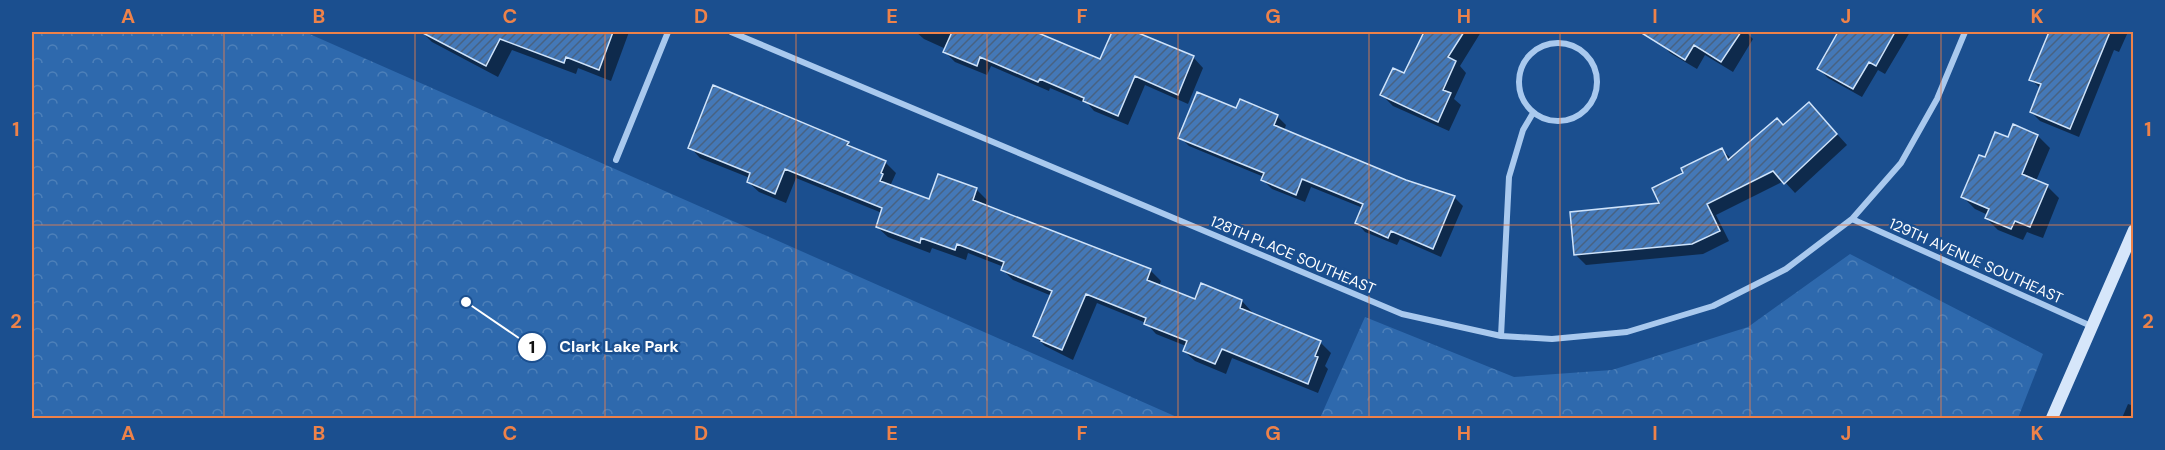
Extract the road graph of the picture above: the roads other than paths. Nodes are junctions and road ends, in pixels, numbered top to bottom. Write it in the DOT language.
graph roads {
  1 [pos="668,32"];
  2 [pos="730,32"];
  3 [pos="1965,32"];
  4 [pos="1533,113"];
  5 [pos="616,160"];
  6 [pos="1852,219"];
  7 [pos="2133,230"];
  8 [pos="2091,326"];
  9 [pos="1501,336"];
  10 [pos="2052,418"];
  1 -- 5 [label="street"];
  2 -- 9 [label="street, 128TH PLACE SOUTHEAST"];
  3 -- 6 [label="street, 128TH PLACE SOUTHEAST"];
  4 -- 4 [label="street"];
  4 -- 9 [label="street"];
  6 -- 8 [label="street, 129TH AVENUE SOUTHEAST"];
  6 -- 9 [label="street, 128TH PLACE SOUTHEAST"];
  7 -- 8 [label="street"];
  8 -- 10 [label="street"];
}
